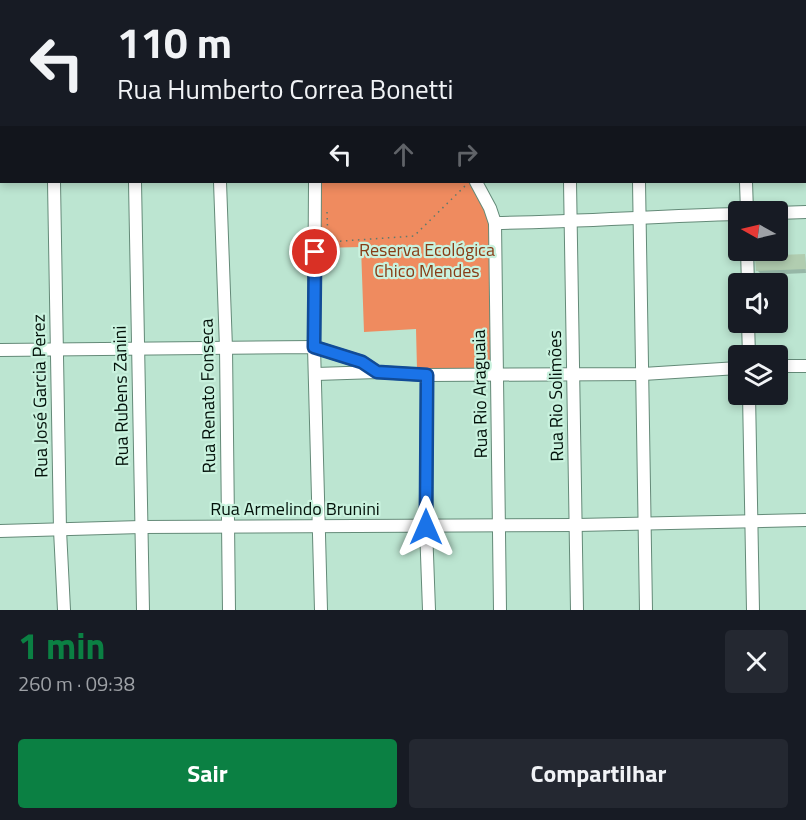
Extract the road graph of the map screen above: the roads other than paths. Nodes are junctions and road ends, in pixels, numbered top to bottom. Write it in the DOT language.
graph roads {
  1 [pos="54,183"];
  2 [pos="135,183"];
  3 [pos="220,183"];
  4 [pos="315,183"];
  5 [pos="477,183"];
  6 [pos="570,183"];
  7 [pos="639,183"];
  8 [pos="746,183"];
  9 [pos="747,201"];
  10 [pos="788,213"];
  11 [pos="806,213"];
  12 [pos="728,214"];
  13 [pos="639,216"];
  14 [pos="570,222"];
  15 [pos="495,223"];
  16 [pos="314,347"];
  17 [pos="57,348"];
  18 [pos="139,348"];
  19 [pos="226,348"];
  20 [pos="0,350"];
  21 [pos="788,366"];
  22 [pos="806,366"];
  23 [pos="728,369"];
  24 [pos="377,372"];
  25 [pos="316,374"];
  26 [pos="574,374"];
  27 [pos="643,374"];
  28 [pos="427,375"];
  29 [pos="498,375"];
  30 [pos="749,405"];
  31 [pos="806,520"];
  32 [pos="752,521"];
  33 [pos="644,523"];
  34 [pos="499,525"];
  35 [pos="577,525"];
  36 [pos="141,527"];
  37 [pos="318,527"];
  38 [pos="426,527"];
  39 [pos="228,528"];
  40 [pos="60,530"];
  41 [pos="0,531"];
  42 [pos="64,610"];
  43 [pos="143,610"];
  44 [pos="229,610"];
  45 [pos="321,610"];
  46 [pos="429,610"];
  47 [pos="500,610"];
  48 [pos="578,610"];
  49 [pos="646,610"];
  50 [pos="753,610"];
  1 -- 17 [label="street, Rua José Garcia Perez"];
  2 -- 18 [label="street, Rua Rubens Zanini"];
  3 -- 19 [label="street, Rua Renato Fonseca"];
  4 -- 16 [label="street"];
  5 -- 15 [label="street, Rua Rio Araguaia"];
  6 -- 14 [label="street, Rua Rio Solimões"];
  7 -- 13 [label="street"];
  8 -- 9 [label="street"];
  10 -- 11 [label="street"];
  12 -- 13 [label="street"];
  13 -- 14 [label="street"];
  13 -- 27 [label="street"];
  14 -- 15 [label="street"];
  14 -- 26 [label="street, Rua Rio Solimões"];
  15 -- 29 [label="street, Rua Rio Araguaia"];
  16 -- 19 [label="street"];
  16 -- 24 [label="street"];
  16 -- 25 [label="street"];
  17 -- 18 [label="street"];
  17 -- 20 [label="street"];
  17 -- 40 [label="street, Rua José Garcia Perez"];
  18 -- 19 [label="street"];
  18 -- 36 [label="street, Rua Rubens Zanini"];
  19 -- 39 [label="street, Rua Renato Fonseca"];
  21 -- 22 [label="street"];
  23 -- 27 [label="street"];
  24 -- 25 [label="street"];
  24 -- 28 [label="street"];
  25 -- 37 [label="street"];
  26 -- 27 [label="street"];
  26 -- 29 [label="street"];
  26 -- 35 [label="street, Rua Rio Solimões"];
  27 -- 33 [label="street"];
  28 -- 29 [label="street"];
  28 -- 38 [label="street"];
  29 -- 34 [label="street, Rua Rio Araguaia"];
  30 -- 32 [label="street"];
  31 -- 32 [label="street, Rua Armelindo Brunini"];
  32 -- 33 [label="street, Rua Armelindo Brunini"];
  32 -- 50 [label="street"];
  33 -- 35 [label="street, Rua Armelindo Brunini"];
  33 -- 49 [label="street"];
  34 -- 35 [label="street, Rua Armelindo Brunini"];
  34 -- 38 [label="street, Rua Armelindo Brunini"];
  34 -- 47 [label="street, Rua Rio Araguaia"];
  35 -- 48 [label="street, Rua Rio Solimões"];
  36 -- 39 [label="street, Rua Armelindo Brunini"];
  36 -- 40 [label="street, Rua Armelindo Brunini"];
  36 -- 43 [label="street, Rua Rubens Zanini"];
  37 -- 38 [label="street, Rua Armelindo Brunini"];
  37 -- 39 [label="street, Rua Armelindo Brunini"];
  37 -- 45 [label="street"];
  38 -- 46 [label="street"];
  39 -- 44 [label="street, Rua Renato Fonseca"];
  40 -- 41 [label="street, Rua Armelindo Brunini"];
  40 -- 42 [label="street, Rua José Garcia Perez"];
}
